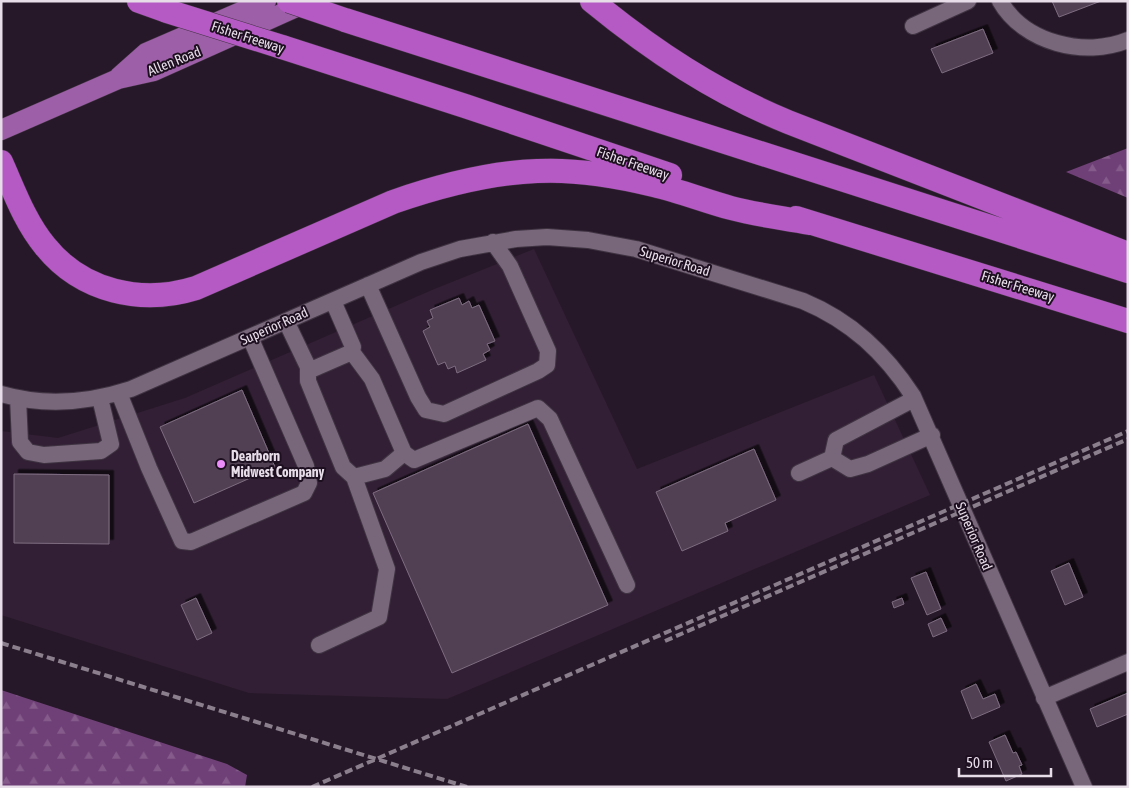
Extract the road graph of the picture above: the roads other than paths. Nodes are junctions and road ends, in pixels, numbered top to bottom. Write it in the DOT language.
graph roads {
  1 [pos="139,1"];
  2 [pos="266,1"];
  3 [pos="289,1"];
  4 [pos="310,1"];
  5 [pos="592,1"];
  6 [pos="968,1"];
  7 [pos="1000,1"];
  8 [pos="913,26"];
  9 [pos="1128,40"];
  10 [pos="118,79"];
  11 [pos="1,130"];
  12 [pos="1,162"];
  13 [pos="810,223"];
  14 [pos="493,242"];
  15 [pos="1128,254"];
  16 [pos="1128,272"];
  17 [pos="368,285"];
  18 [pos="332,301"];
  19 [pos="286,321"];
  20 [pos="1128,321"];
  21 [pos="250,337"];
  22 [pos="352,352"];
  23 [pos="308,367"];
  24 [pos="119,393"];
  25 [pos="1,394"];
  26 [pos="18,398"];
  27 [pos="100,398"];
  28 [pos="914,399"];
  29 [pos="932,436"];
  30 [pos="404,453"];
  31 [pos="832,458"];
  32 [pos="799,474"];
  33 [pos="354,477"];
  34 [pos="627,584"];
  35 [pos="319,645"];
  36 [pos="1128,662"];
  37 [pos="1044,698"];
  38 [pos="1084,787"];
  1 -- 13 [label="highway, Fisher Freeway, bridge"];
  2 -- 10 [label="main road, Allen Road"];
  3 -- 16 [label="highway, bridge"];
  4 -- 10 [label="main road, Allen Road"];
  5 -- 15 [label="highway"];
  6 -- 8 [label="street"];
  7 -- 9 [label="street"];
  10 -- 11 [label="main road, Allen Road"];
  12 -- 13 [label="highway"];
  13 -- 20 [label="highway, Fisher Freeway"];
  14 -- 17 [label="street, Superior Road"];
  14 -- 17 [label="street"];
  14 -- 28 [label="street, Superior Road"];
  17 -- 18 [label="street, Superior Road"];
  18 -- 19 [label="street, Superior Road"];
  18 -- 22 [label="street"];
  19 -- 21 [label="street, Superior Road"];
  19 -- 23 [label="street"];
  21 -- 24 [label="street, Superior Road"];
  21 -- 24 [label="street"];
  22 -- 23 [label="street"];
  22 -- 30 [label="street"];
  23 -- 33 [label="street"];
  24 -- 27 [label="street, Superior Road"];
  25 -- 26 [label="street, Superior Road"];
  26 -- 27 [label="street, Superior Road"];
  26 -- 27 [label="street"];
  28 -- 29 [label="street, Superior Road"];
  28 -- 31 [label="street"];
  29 -- 31 [label="street"];
  29 -- 37 [label="street, Superior Road"];
  30 -- 33 [label="street"];
  30 -- 34 [label="street"];
  31 -- 32 [label="street"];
  33 -- 35 [label="street"];
  36 -- 37 [label="street"];
  37 -- 38 [label="street, Superior Road"];
}
